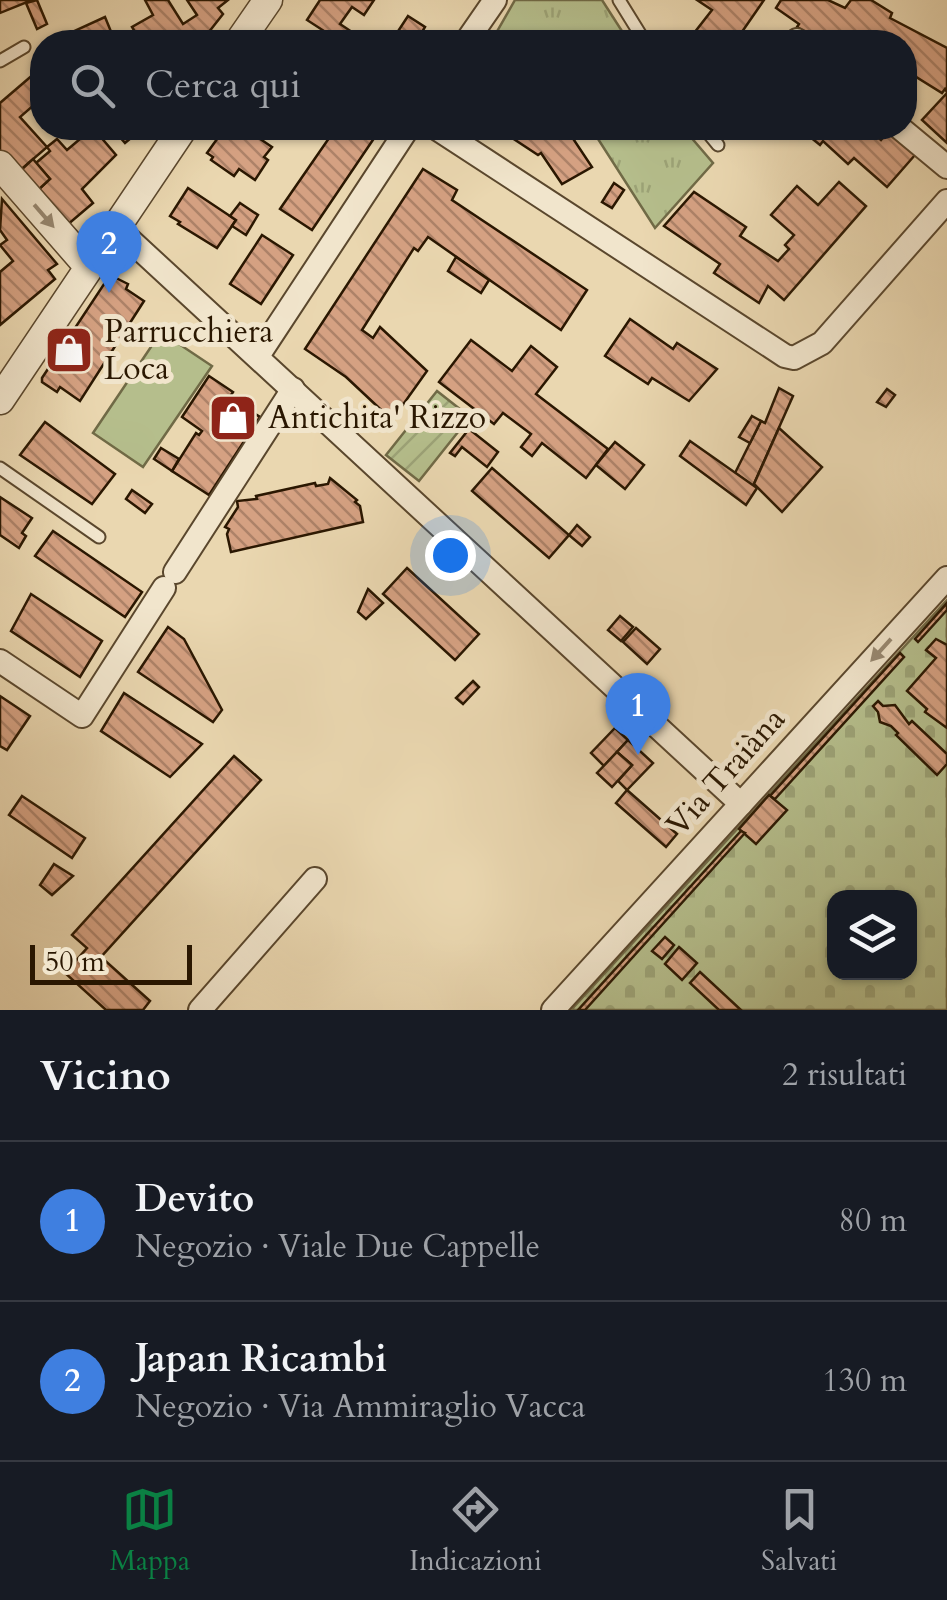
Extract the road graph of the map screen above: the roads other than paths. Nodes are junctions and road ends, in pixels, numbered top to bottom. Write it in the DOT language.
graph roads {
  1 [pos="268,0"];
  2 [pos="495,0"];
  3 [pos="619,0"];
  4 [pos="248,30"];
  5 [pos="474,30"];
  6 [pos="638,30"];
  7 [pos="24,47"];
  8 [pos="0,61"];
  9 [pos="174,140"];
  10 [pos="400,140"];
  11 [pos="454,140"];
  12 [pos="714,140"];
  13 [pos="914,140"];
  14 [pos="718,145"];
  15 [pos="0,166"];
  16 [pos="947,167"];
  17 [pos="947,200"];
  18 [pos="116,227"];
  19 [pos="89,267"];
  20 [pos="258,356"];
  21 [pos="294,389"];
  22 [pos="0,400"];
  23 [pos="0,468"];
  24 [pos="99,538"];
  25 [pos="947,578"];
  26 [pos="0,660"];
  27 [pos="741,804"];
  28 [pos="315,879"];
  29 [pos="200,1010"];
  30 [pos="553,1010"];
  1 -- 4 [label="street"];
  2 -- 5 [label="street"];
  3 -- 6 [label="lane"];
  7 -- 8 [label="lane"];
  9 -- 18 [label="street"];
  10 -- 20 [label="street"];
  11 -- 17 [label="street"];
  12 -- 14 [label="lane"];
  13 -- 16 [label="street"];
  15 -- 19 [label="street, one-way"];
  18 -- 19 [label="street"];
  18 -- 20 [label="street"];
  19 -- 22 [label="street"];
  20 -- 21 [label="street"];
  21 -- 26 [label="street"];
  21 -- 27 [label="street"];
  23 -- 24 [label="lane"];
  25 -- 27 [label="street, Via Traiàna, one-way"];
  27 -- 30 [label="street, Via Traiàna"];
  28 -- 29 [label="street"];
}
